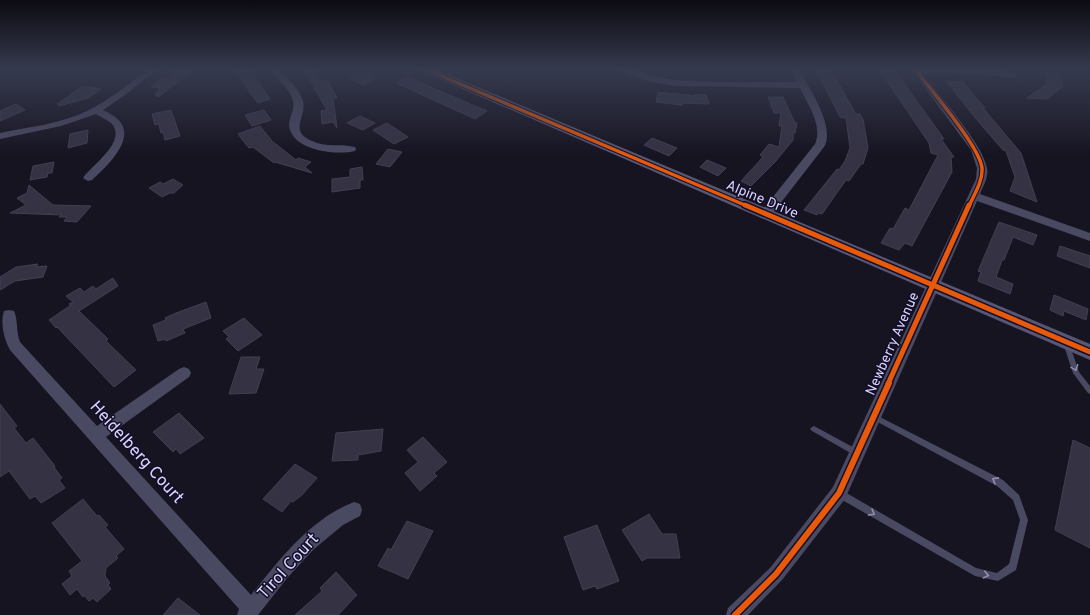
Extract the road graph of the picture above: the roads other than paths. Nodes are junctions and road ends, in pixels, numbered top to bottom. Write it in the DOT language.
graph roads {
  1 [pos="113,98"];
  2 [pos="297,98"];
  3 [pos="493,98"];
  4 [pos="809,98"];
  5 [pos="937,98"];
  6 [pos="96,110"];
  7 [pos="0,136"];
  8 [pos="351,149"];
  9 [pos="88,178"];
  10 [pos="974,196"];
  11 [pos="766,215"];
  12 [pos="1090,237"];
  13 [pos="933,286"];
  14 [pos="9,315"];
  15 [pos="1066,342"];
  16 [pos="1090,352"];
  17 [pos="184,373"];
  18 [pos="1090,391"];
  19 [pos="874,417"];
  20 [pos="814,429"];
  21 [pos="95,436"];
  22 [pos="857,453"];
  23 [pos="839,493"];
  24 [pos="354,510"];
  25 [pos="249,612"];
  26 [pos="735,615"];
  1 -- 6 [label="street"];
  2 -- 8 [label="street"];
  3 -- 11 [label="street, Alpine Drive"];
  4 -- 11 [label="street"];
  5 -- 10 [label="street, Newberry Avenue"];
  6 -- 7 [label="street"];
  6 -- 9 [label="street"];
  10 -- 12 [label="street"];
  10 -- 13 [label="street, Newberry Avenue"];
  11 -- 13 [label="street, Alpine Drive"];
  13 -- 15 [label="street, Alpine Drive"];
  13 -- 19 [label="street, Newberry Avenue"];
  14 -- 21 [label="street, Heidelberg Court"];
  15 -- 16 [label="street, Alpine Drive"];
  15 -- 18 [label="lane, one-way"];
  17 -- 21 [label="street"];
  19 -- 22 [label="street, Newberry Avenue"];
  23 -- 19 [label="lane, one-way"];
  20 -- 22 [label="lane"];
  21 -- 25 [label="street, Heidelberg Court"];
  22 -- 23 [label="street, Newberry Avenue"];
  23 -- 26 [label="street, Newberry Avenue"];
  24 -- 25 [label="street, Tirol Court"];
}
